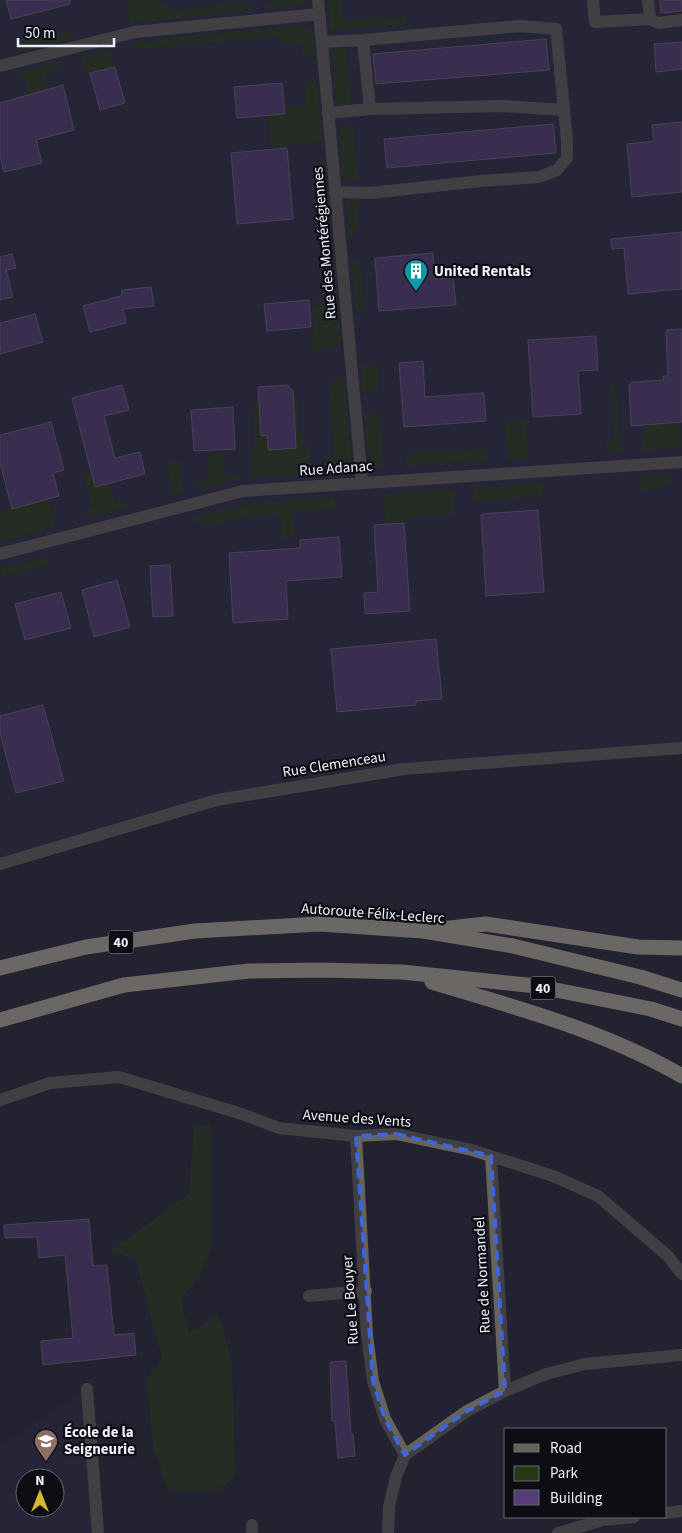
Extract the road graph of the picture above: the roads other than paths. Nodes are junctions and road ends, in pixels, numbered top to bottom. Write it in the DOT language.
graph roads {
  1 [pos="318,0"];
  2 [pos="593,0"];
  3 [pos="648,0"];
  4 [pos="319,14"];
  5 [pos="650,19"];
  6 [pos="682,20"];
  7 [pos="363,40"];
  8 [pos="322,42"];
  9 [pos="0,66"];
  10 [pos="370,109"];
  11 [pos="564,110"];
  12 [pos="328,113"];
  13 [pos="335,192"];
  14 [pos="682,462"];
  15 [pos="362,482"];
  16 [pos="0,554"];
  17 [pos="682,748"];
  18 [pos="0,864"];
  19 [pos="423,931"];
  20 [pos="682,948"];
  21 [pos="0,968"];
  22 [pos="402,972"];
  23 [pos="682,990"];
  24 [pos="682,1019"];
  25 [pos="0,1020"];
  26 [pos="682,1076"];
  27 [pos="0,1100"];
  28 [pos="356,1136"];
  29 [pos="491,1156"];
  30 [pos="682,1274"];
  31 [pos="366,1291"];
  32 [pos="309,1296"];
  33 [pos="682,1354"];
  34 [pos="86,1389"];
  35 [pos="505,1391"];
  36 [pos="404,1455"];
  37 [pos="682,1512"];
  38 [pos="667,1513"];
  39 [pos="624,1518"];
  40 [pos="98,1533"];
  41 [pos="388,1533"];
  42 [pos="558,1533"];
  1 -- 4 [label="street, Rue des Montérégiennes"];
  2 -- 5 [label="street"];
  3 -- 5 [label="street"];
  4 -- 8 [label="street, Rue des Montérégiennes"];
  4 -- 9 [label="street"];
  5 -- 6 [label="street"];
  7 -- 8 [label="street"];
  7 -- 10 [label="street"];
  7 -- 11 [label="street"];
  8 -- 12 [label="street, Rue des Montérégiennes"];
  10 -- 11 [label="street"];
  10 -- 12 [label="street"];
  11 -- 13 [label="street"];
  12 -- 13 [label="street, Rue des Montérégiennes"];
  13 -- 15 [label="street, Rue des Montérégiennes"];
  14 -- 15 [label="street, Rue Adanac"];
  15 -- 16 [label="street, Rue Adanac"];
  17 -- 18 [label="street, Rue Clemenceau"];
  19 -- 20 [label="highway"];
  19 -- 21 [label="highway, Autoroute Félix-Leclerc / 40"];
  19 -- 23 [label="highway, Autoroute Félix-Leclerc / 40"];
  22 -- 24 [label="highway, 40"];
  22 -- 25 [label="highway, 40"];
  22 -- 26 [label="highway"];
  27 -- 28 [label="street, Avenue des Vents"];
  28 -- 29 [label="street, Avenue des Vents"];
  28 -- 31 [label="street, Rue Le Bouyer"];
  29 -- 30 [label="street, Avenue des Vents"];
  29 -- 35 [label="street, Rue de Normandel"];
  31 -- 32 [label="street"];
  31 -- 36 [label="street, Rue Le Bouyer"];
  33 -- 35 [label="street"];
  34 -- 40 [label="street"];
  35 -- 36 [label="street"];
  36 -- 41 [label="street"];
  37 -- 38 [label="street"];
  39 -- 42 [label="street"];
}
